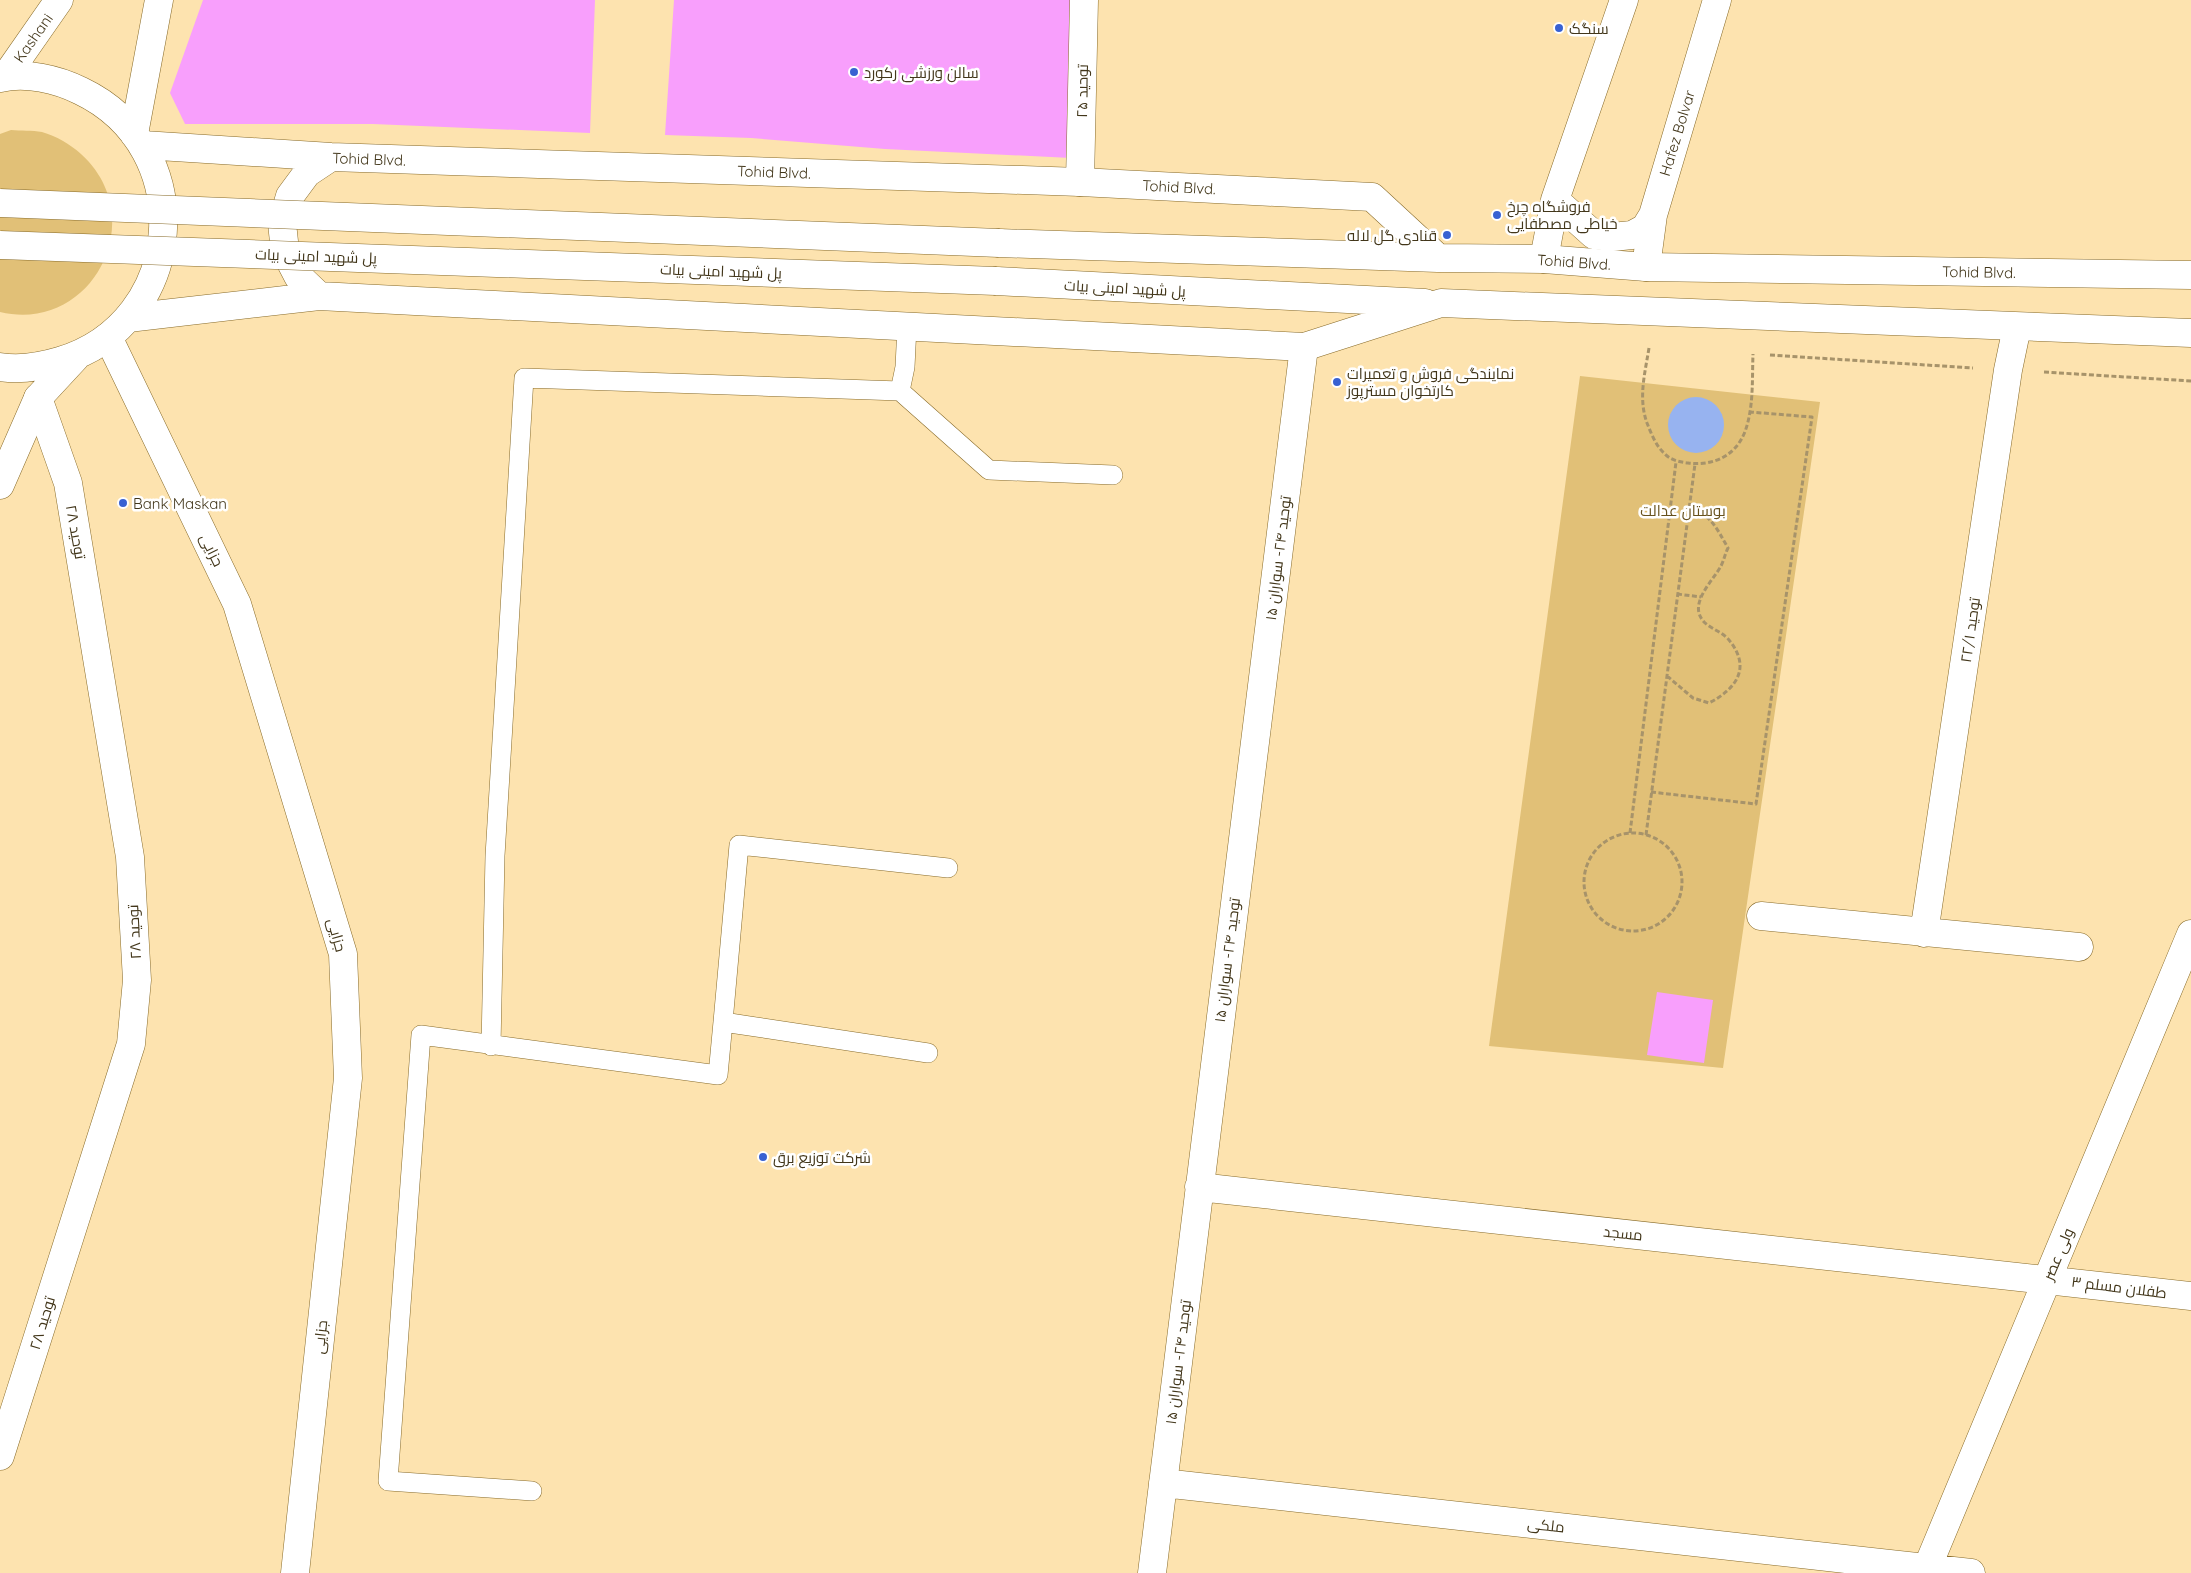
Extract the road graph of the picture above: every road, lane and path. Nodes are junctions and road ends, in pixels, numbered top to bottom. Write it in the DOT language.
graph roads {
  1 [pos="59,0"];
  2 [pos="159,0"];
  3 [pos="1084,0"];
  4 [pos="1624,0"];
  5 [pos="1717,0"];
  6 [pos="3,77"];
  7 [pos="138,140"];
  8 [pos="331,158"];
  9 [pos="1080,182"];
  10 [pos="1555,200"];
  11 [pos="0,203"];
  12 [pos="1653,215"];
  13 [pos="0,245"];
  14 [pos="1438,258"];
  15 [pos="1544,259"];
  16 [pos="1646,267"];
  17 [pos="2191,275"];
  18 [pos="319,296"];
  19 [pos="1441,304"];
  20 [pos="128,318"];
  21 [pos="907,326"];
  22 [pos="2017,327"];
  23 [pos="2191,333"];
  24 [pos="108,337"];
  25 [pos="1304,347"];
  26 [pos="1640,347"];
  27 [pos="1649,348"];
  28 [pos="1659,348"];
  29 [pos="1744,353"];
  30 [pos="1753,354"];
  31 [pos="76,356"];
  32 [pos="0,367"];
  33 [pos="2008,370"];
  34 [pos="2191,381"];
  35 [pos="900,392"];
  36 [pos="38,398"];
  37 [pos="1750,412"];
  38 [pos="1676,462"];
  39 [pos="1695,464"];
  40 [pos="1113,476"];
  41 [pos="0,485"];
  42 [pos="1689,508"];
  43 [pos="1678,594"];
  44 [pos="1701,597"];
  45 [pos="1667,675"];
  46 [pos="1651,792"];
  47 [pos="1630,833"];
  48 [pos="1646,834"];
  49 [pos="948,868"];
  50 [pos="1761,916"];
  51 [pos="1924,933"];
  52 [pos="2190,938"];
  53 [pos="2079,947"];
  54 [pos="723,1022"];
  55 [pos="491,1046"];
  56 [pos="928,1053"];
  57 [pos="1199,1187"];
  58 [pos="2048,1279"];
  59 [pos="2191,1296"];
  60 [pos="0,1456"];
  61 [pos="1163,1483"];
  62 [pos="532,1490"];
  63 [pos="1927,1570"];
  64 [pos="295,1573"];
  65 [pos="1152,1573"];
  66 [pos="1971,1573"];
  1 -- 6 [label="main road, Kashani"];
  2 -- 7 [label="main road"];
  3 -- 9 [label="main road, توحید ۲۵"];
  4 -- 10 [label="main road"];
  5 -- 12 [label="main road, Hafez Bolvar"];
  6 -- 7 [label="main road"];
  7 -- 8 [label="main road, Tohid Blvd."];
  7 -- 20 [label="main road"];
  8 -- 9 [label="main road, Tohid Blvd."];
  8 -- 18 [label="main road"];
  9 -- 14 [label="main road, Tohid Blvd."];
  10 -- 12 [label="main road"];
  10 -- 15 [label="main road"];
  11 -- 14 [label="main road, bridge"];
  12 -- 16 [label="main road, Hafez Bolvar"];
  13 -- 19 [label="main road, پل شهید امینی بیات, bridge"];
  14 -- 15 [label="main road, Tohid Blvd."];
  15 -- 16 [label="main road, Tohid Blvd."];
  16 -- 17 [label="main road, Tohid Blvd."];
  18 -- 20 [label="main road"];
  18 -- 21 [label="main road"];
  19 -- 22 [label="main road"];
  19 -- 25 [label="main road"];
  20 -- 24 [label="main road"];
  21 -- 25 [label="main road"];
  21 -- 35 [label="lane"];
  22 -- 23 [label="main road"];
  22 -- 33 [label="main road, توحید ۲۲/۱"];
  24 -- 31 [label="main road"];
  24 -- 64 [label="main road, جزایی"];
  25 -- 57 [label="main road, توحید ۲۴- سواران ۱۵"];
  26 -- 27 [label="path"];
  27 -- 28 [label="path"];
  27 -- 38 [label="path"];
  29 -- 30 [label="path"];
  30 -- 33 [label="path"];
  30 -- 37 [label="path"];
  31 -- 32 [label="main road"];
  31 -- 36 [label="main road"];
  33 -- 34 [label="path"];
  33 -- 51 [label="main road, توحید ۲۲/۱"];
  35 -- 40 [label="lane"];
  35 -- 55 [label="lane"];
  36 -- 41 [label="main road"];
  36 -- 60 [label="main road, توحید ۲۸"];
  37 -- 39 [label="path"];
  37 -- 46 [label="path"];
  38 -- 39 [label="path"];
  38 -- 47 [label="path"];
  39 -- 42 [label="path"];
  42 -- 43 [label="path"];
  42 -- 44 [label="path"];
  43 -- 44 [label="path"];
  43 -- 45 [label="path"];
  44 -- 45 [label="path"];
  45 -- 46 [label="path"];
  46 -- 48 [label="path"];
  47 -- 48 [label="path"];
  47 -- 48 [label="path"];
  49 -- 54 [label="lane"];
  50 -- 51 [label="main road"];
  51 -- 53 [label="main road"];
  52 -- 58 [label="main road, ولی عصر"];
  54 -- 55 [label="lane"];
  54 -- 56 [label="lane"];
  55 -- 62 [label="lane"];
  57 -- 58 [label="main road, مسجد"];
  57 -- 61 [label="main road, توحید ۲۴- سواران ۱۵"];
  58 -- 59 [label="main road, طفلان مسلم ۳"];
  58 -- 63 [label="main road, ولی عصر"];
  61 -- 63 [label="main road, ملکی"];
  61 -- 65 [label="main road, توحید ۲۴- سواران ۱۵"];
  63 -- 66 [label="main road, ملکی"];
}
